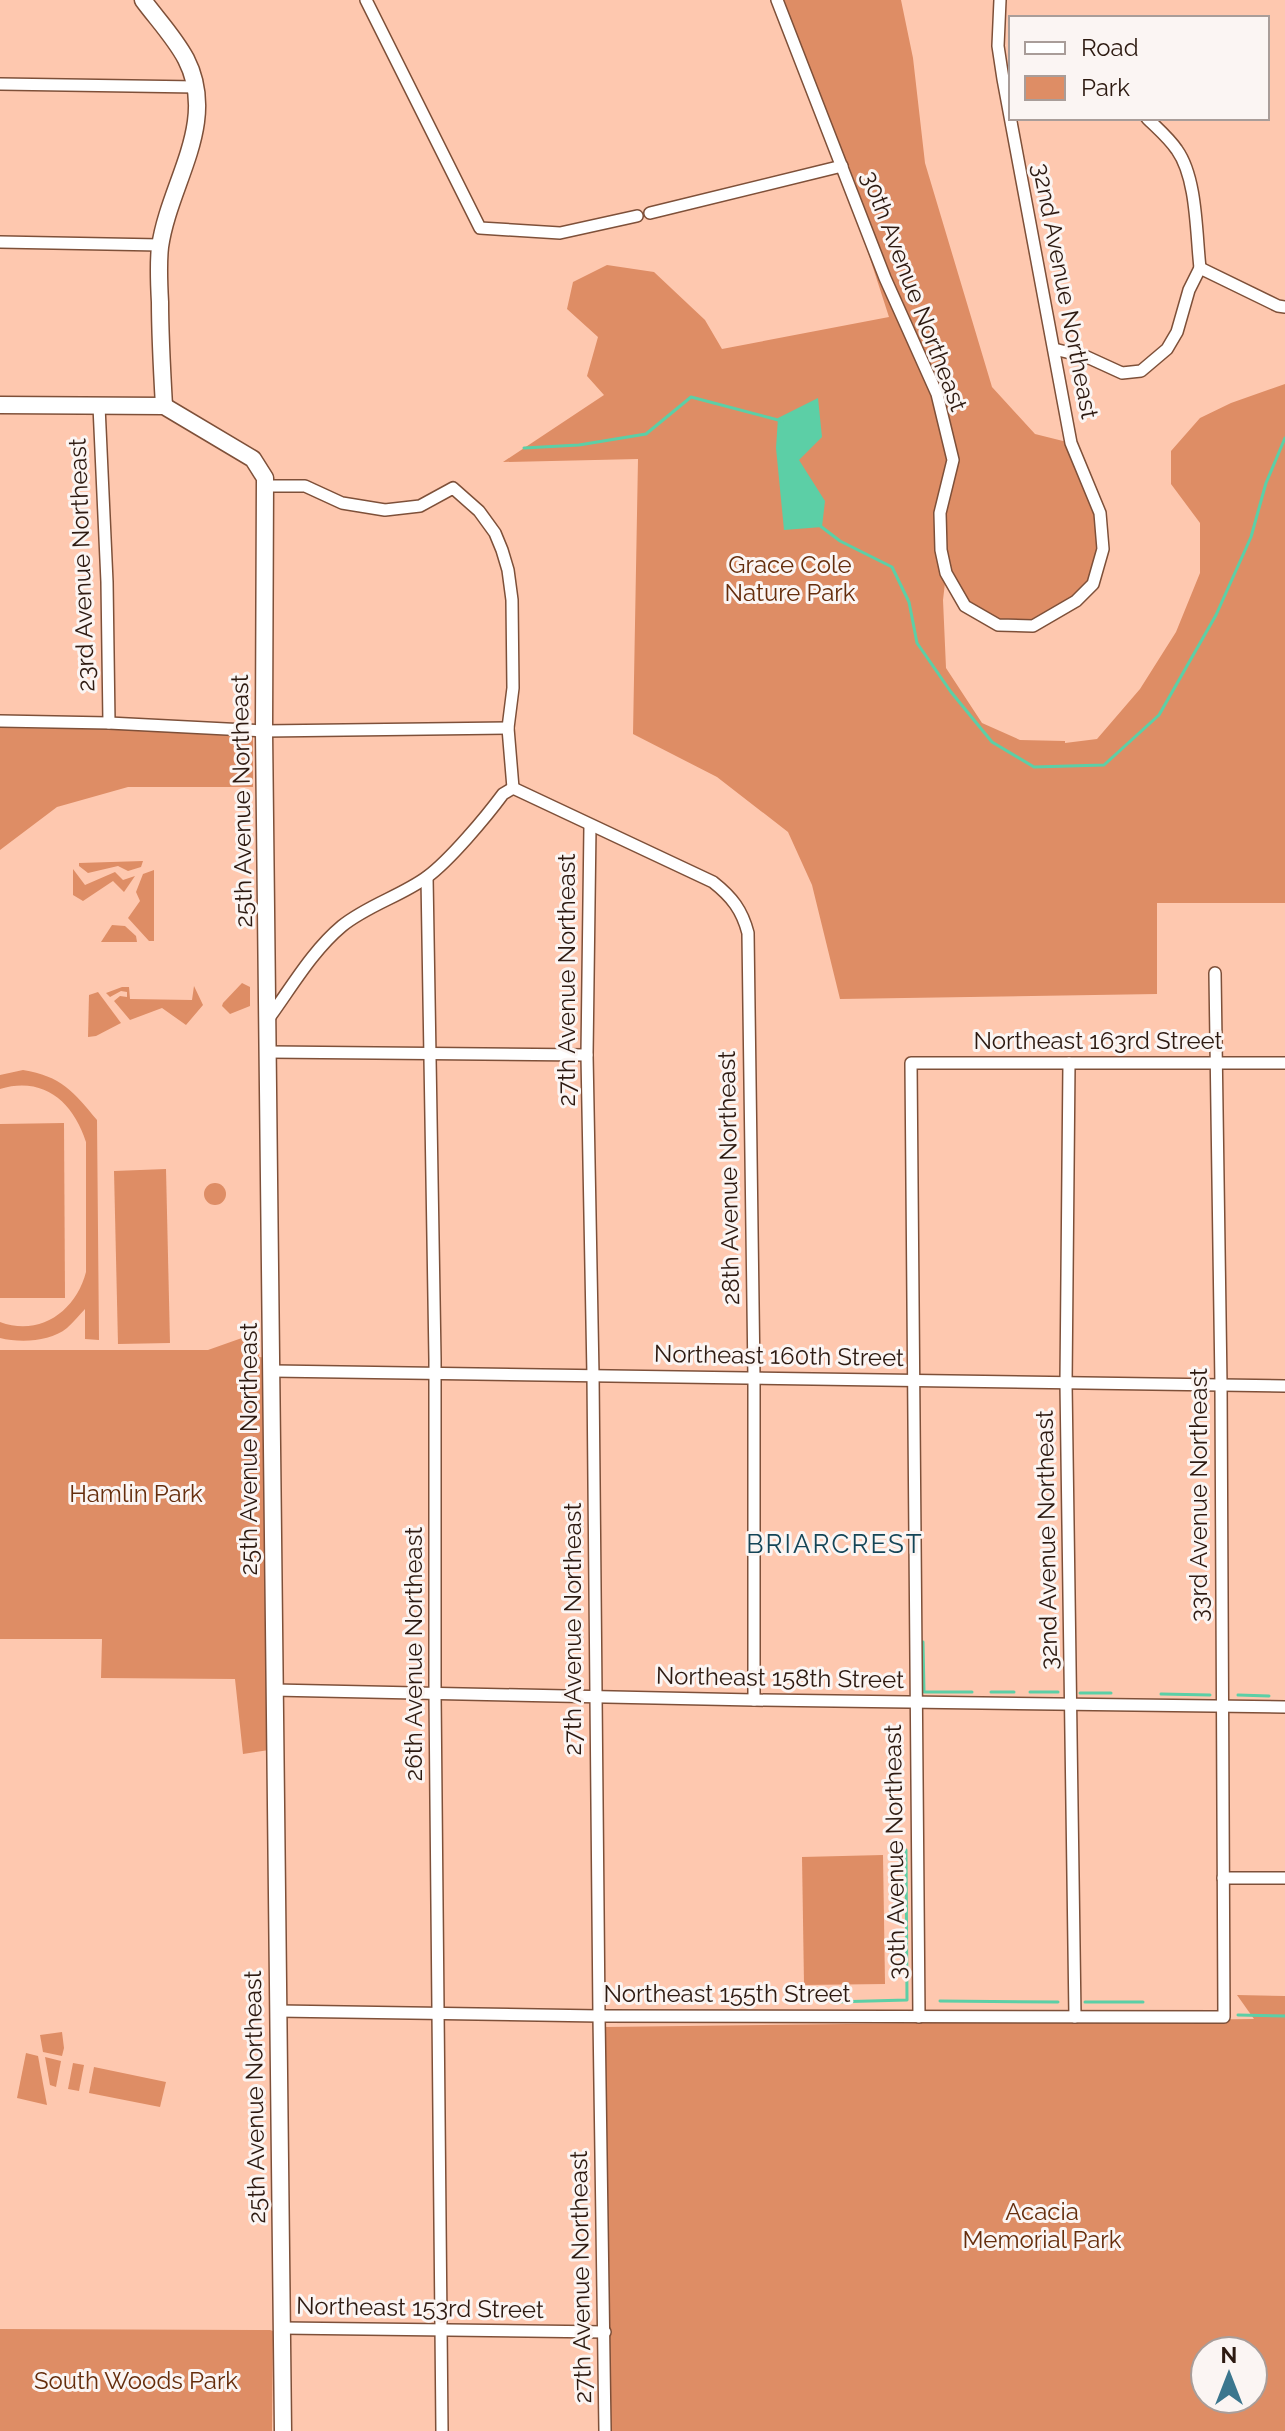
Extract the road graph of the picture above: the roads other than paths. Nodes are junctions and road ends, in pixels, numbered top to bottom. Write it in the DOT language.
graph roads {
  1 [pos="143,0"];
  2 [pos="366,0"];
  3 [pos="777,0"];
  4 [pos="999,5"];
  5 [pos="0,84"];
  6 [pos="197,87"];
  7 [pos="1009,111"];
  8 [pos="1011,120"];
  9 [pos="1149,120"];
  10 [pos="842,166"];
  11 [pos="0,242"];
  12 [pos="160,245"];
  13 [pos="1200,268"];
  14 [pos="1285,307"];
  15 [pos="1054,349"];
  16 [pos="0,405"];
  17 [pos="99,406"];
  18 [pos="164,406"];
  19 [pos="265,486"];
  20 [pos="1093,584"];
  21 [pos="0,721"];
  22 [pos="109,723"];
  23 [pos="508,728"];
  24 [pos="264,731"];
  25 [pos="513,788"];
  26 [pos="590,826"];
  27 [pos="427,877"];
  28 [pos="1215,973"];
  29 [pos="269,1018"];
  30 [pos="269,1052"];
  31 [pos="429,1053"];
  32 [pos="587,1055"];
  33 [pos="911,1063"];
  34 [pos="1069,1063"];
  35 [pos="1217,1063"];
  36 [pos="1285,1063"];
  37 [pos="273,1371"];
  38 [pos="436,1374"];
  39 [pos="593,1375"];
  40 [pos="754,1378"];
  41 [pos="913,1380"];
  42 [pos="1066,1383"];
  43 [pos="1221,1385"];
  44 [pos="1285,1386"];
  45 [pos="274,1690"];
  46 [pos="435,1694"];
  47 [pos="596,1697"];
  48 [pos="754,1700"];
  49 [pos="916,1702"];
  50 [pos="1071,1704"];
  51 [pos="1222,1707"];
  52 [pos="1285,1707"];
  53 [pos="1223,1878"];
  54 [pos="1285,1878"];
  55 [pos="278,2011"];
  56 [pos="439,2013"];
  57 [pos="599,2016"];
  58 [pos="919,2017"];
  59 [pos="1075,2017"];
  60 [pos="1224,2017"];
  61 [pos="282,2328"];
  62 [pos="441,2330"];
  63 [pos="605,2332"];
  64 [pos="283,2431"];
  65 [pos="442,2431"];
  66 [pos="605,2431"];
  1 -- 6 [label="street"];
  2 -- 10 [label="street"];
  3 -- 10 [label="street"];
  4 -- 7 [label="street, 32nd Avenue Northeast"];
  5 -- 6 [label="street"];
  6 -- 12 [label="street"];
  8 -- 15 [label="street, 32nd Avenue Northeast"];
  9 -- 13 [label="street"];
  10 -- 20 [label="street, 30th Avenue Northeast"];
  11 -- 12 [label="street"];
  12 -- 18 [label="street"];
  13 -- 14 [label="street"];
  13 -- 15 [label="street"];
  15 -- 20 [label="street, 32nd Avenue Northeast"];
  16 -- 17 [label="street"];
  17 -- 18 [label="street"];
  17 -- 22 [label="street, 23rd Avenue Northeast"];
  18 -- 19 [label="street, 25th Avenue Northeast"];
  19 -- 23 [label="street"];
  19 -- 24 [label="street, 25th Avenue Northeast"];
  21 -- 22 [label="street"];
  22 -- 24 [label="street"];
  23 -- 24 [label="street"];
  23 -- 25 [label="street"];
  24 -- 29 [label="street, 25th Avenue Northeast"];
  25 -- 26 [label="street"];
  25 -- 27 [label="street"];
  26 -- 32 [label="street, 27th Avenue Northeast"];
  26 -- 40 [label="street, 28th Avenue Northeast"];
  27 -- 29 [label="street"];
  27 -- 31 [label="street, 26th Avenue Northeast"];
  28 -- 35 [label="street, 33rd Avenue Northeast"];
  29 -- 30 [label="street, 25th Avenue Northeast"];
  30 -- 31 [label="street"];
  30 -- 37 [label="street, 25th Avenue Northeast"];
  31 -- 32 [label="street"];
  31 -- 38 [label="street, 26th Avenue Northeast"];
  32 -- 39 [label="street, 27th Avenue Northeast"];
  33 -- 34 [label="street, Northeast 163rd Street"];
  33 -- 41 [label="street, 30th Avenue Northeast"];
  34 -- 35 [label="street, Northeast 163rd Street"];
  34 -- 42 [label="street, 32nd Avenue Northeast"];
  35 -- 36 [label="street, Northeast 163rd Street"];
  35 -- 43 [label="street, 33rd Avenue Northeast"];
  37 -- 38 [label="street, Northeast 160th Street"];
  37 -- 45 [label="street, 25th Avenue Northeast"];
  38 -- 39 [label="street, Northeast 160th Street"];
  38 -- 46 [label="street, 26th Avenue Northeast"];
  39 -- 40 [label="street, Northeast 160th Street"];
  39 -- 47 [label="street, 27th Avenue Northeast"];
  40 -- 41 [label="street, Northeast 160th Street"];
  40 -- 48 [label="street, 28th Avenue Northeast"];
  41 -- 42 [label="street, Northeast 160th Street"];
  41 -- 49 [label="street, 30th Avenue Northeast"];
  42 -- 43 [label="street, Northeast 160th Street"];
  42 -- 50 [label="street, 32nd Avenue Northeast"];
  43 -- 44 [label="street, Northeast 160th Street"];
  43 -- 51 [label="street, 33rd Avenue Northeast"];
  45 -- 46 [label="street, Northeast 158th Street"];
  45 -- 55 [label="street, 25th Avenue Northeast"];
  46 -- 47 [label="street, Northeast 158th Street"];
  46 -- 56 [label="street, 26th Avenue Northeast"];
  47 -- 48 [label="street, Northeast 158th Street"];
  47 -- 57 [label="street, 27th Avenue Northeast"];
  48 -- 49 [label="street, Northeast 158th Street"];
  49 -- 50 [label="street, Northeast 158th Street"];
  49 -- 58 [label="street, 30th Avenue Northeast"];
  50 -- 51 [label="street, Northeast 158th Street"];
  50 -- 59 [label="street, 32nd Avenue Northeast"];
  51 -- 52 [label="street, Northeast 158th Street"];
  51 -- 53 [label="street, 33rd Avenue Northeast"];
  53 -- 54 [label="street"];
  53 -- 60 [label="street, 33rd Avenue Northeast"];
  55 -- 56 [label="street, Northeast 155th Street"];
  55 -- 61 [label="street, 25th Avenue Northeast"];
  56 -- 57 [label="street, Northeast 155th Street"];
  56 -- 62 [label="street, 26th Avenue Northeast"];
  57 -- 58 [label="street, Northeast 155th Street"];
  57 -- 63 [label="street, 27th Avenue Northeast"];
  58 -- 59 [label="street, Northeast 155th Street"];
  59 -- 60 [label="street, Northeast 155th Street"];
  61 -- 62 [label="street, Northeast 153rd Street"];
  61 -- 64 [label="street, 25th Avenue Northeast"];
  62 -- 63 [label="street, Northeast 153rd Street"];
  62 -- 65 [label="street, 26th Avenue Northeast"];
  63 -- 66 [label="street, 27th Avenue Northeast"];
}
